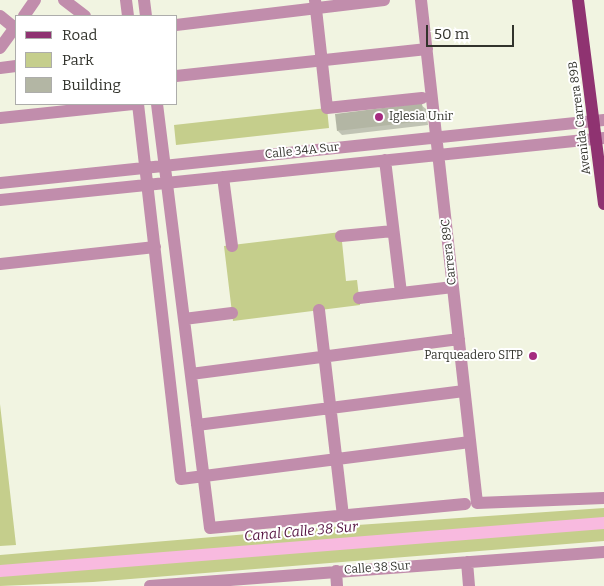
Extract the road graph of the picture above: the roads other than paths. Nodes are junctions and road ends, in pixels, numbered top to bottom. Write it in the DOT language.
graph roads {
  1 [pos="35,0"];
  2 [pos="64,0"];
  3 [pos="126,0"];
  4 [pos="144,0"];
  5 [pos="384,0"];
  6 [pos="422,0"];
  7 [pos="578,0"];
  8 [pos="315,4"];
  9 [pos="25,15"];
  10 [pos="84,15"];
  11 [pos="128,15"];
  12 [pos="146,15"];
  13 [pos="0,16"];
  14 [pos="178,25"];
  15 [pos="15,27"];
  16 [pos="15,29"];
  17 [pos="0,48"];
  18 [pos="427,49"];
  19 [pos="322,60"];
  20 [pos="15,66"];
  21 [pos="0,68"];
  22 [pos="178,76"];
  23 [pos="422,98"];
  24 [pos="114,105"];
  25 [pos="138,105"];
  26 [pos="157,105"];
  27 [pos="64,108"];
  28 [pos="0,118"];
  29 [pos="599,121"];
  30 [pos="436,137"];
  31 [pos="600,139"];
  32 [pos="438,155"];
  33 [pos="385,160"];
  34 [pos="164,164"];
  35 [pos="146,166"];
  36 [pos="223,177"];
  37 [pos="167,182"];
  38 [pos="0,183"];
  39 [pos="148,184"];
  40 [pos="0,200"];
  41 [pos="604,204"];
  42 [pos="393,230"];
  43 [pos="341,236"];
  44 [pos="232,246"];
  45 [pos="155,247"];
  46 [pos="0,264"];
  47 [pos="453,287"];
  48 [pos="401,294"];
  49 [pos="359,298"];
  50 [pos="319,310"];
  51 [pos="232,314"];
  52 [pos="184,319"];
  53 [pos="459,339"];
  54 [pos="324,356"];
  55 [pos="190,374"];
  56 [pos="464,391"];
  57 [pos="330,408"];
  58 [pos="197,425"];
  59 [pos="470,442"];
  60 [pos="336,459"];
  61 [pos="204,476"];
  62 [pos="604,498"];
  63 [pos="471,504"];
  64 [pos="343,516"];
  65 [pos="604,552"];
  66 [pos="467,562"];
  67 [pos="336,571"];
  68 [pos="209,583"];
  69 [pos="150,586"];
  70 [pos="337,586"];
  71 [pos="469,586"];
  1 -- 9 [label="street"];
  2 -- 10 [label="street"];
  3 -- 11 [label="street"];
  4 -- 12 [label="street"];
  5 -- 8 [label="street"];
  6 -- 18 [label="street, Carrera 89C"];
  7 -- 29 [label="main road, Avenida Carrera 89B"];
  8 -- 14 [label="street"];
  8 -- 19 [label="street"];
  13 -- 15 [label="street"];
  16 -- 17 [label="street"];
  18 -- 19 [label="street"];
  18 -- 30 [label="street, Carrera 89C"];
  19 -- 22 [label="street"];
  19 -- 23 [label="street"];
  20 -- 21 [label="street"];
  24 -- 27 [label="street"];
  25 -- 35 [label="street"];
  26 -- 34 [label="street"];
  27 -- 28 [label="street"];
  29 -- 30 [label="street, Calle 34A Sur"];
  29 -- 31 [label="main road, Avenida Carrera 89B"];
  30 -- 32 [label="street, Carrera 89C"];
  30 -- 34 [label="street, Calle 34A Sur"];
  31 -- 32 [label="street"];
  31 -- 41 [label="main road, Avenida Carrera 89B"];
  32 -- 33 [label="street"];
  32 -- 47 [label="street, Carrera 89C"];
  33 -- 36 [label="street"];
  33 -- 42 [label="street"];
  34 -- 35 [label="street, Calle 34A Sur"];
  34 -- 37 [label="street"];
  35 -- 38 [label="street, Calle 34A Sur"];
  35 -- 39 [label="street"];
  36 -- 37 [label="street"];
  36 -- 44 [label="street"];
  37 -- 39 [label="street"];
  37 -- 52 [label="street"];
  39 -- 40 [label="street"];
  39 -- 45 [label="street"];
  42 -- 43 [label="street"];
  42 -- 48 [label="street"];
  45 -- 46 [label="street"];
  45 -- 61 [label="street"];
  47 -- 48 [label="street"];
  47 -- 53 [label="street, Carrera 89C"];
  48 -- 49 [label="street"];
  50 -- 54 [label="street"];
  51 -- 52 [label="street"];
  52 -- 55 [label="street"];
  53 -- 54 [label="street"];
  53 -- 56 [label="street, Carrera 89C"];
  54 -- 55 [label="street"];
  54 -- 57 [label="street"];
  55 -- 58 [label="street"];
  56 -- 57 [label="street"];
  56 -- 59 [label="street, Carrera 89C"];
  57 -- 58 [label="street"];
  57 -- 60 [label="street"];
  58 -- 61 [label="street"];
  59 -- 60 [label="street"];
  59 -- 63 [label="street, Carrera 89C"];
  60 -- 61 [label="street"];
  60 -- 64 [label="street"];
  61 -- 64 [label="street"];
  62 -- 63 [label="street"];
  63 -- 64 [label="street"];
  65 -- 66 [label="street, Calle 38 Sur"];
  66 -- 67 [label="street, Calle 38 Sur"];
  66 -- 71 [label="street"];
  67 -- 68 [label="street, Calle 38 Sur"];
  67 -- 70 [label="street"];
  68 -- 69 [label="street, Calle 38 Sur"];
}
